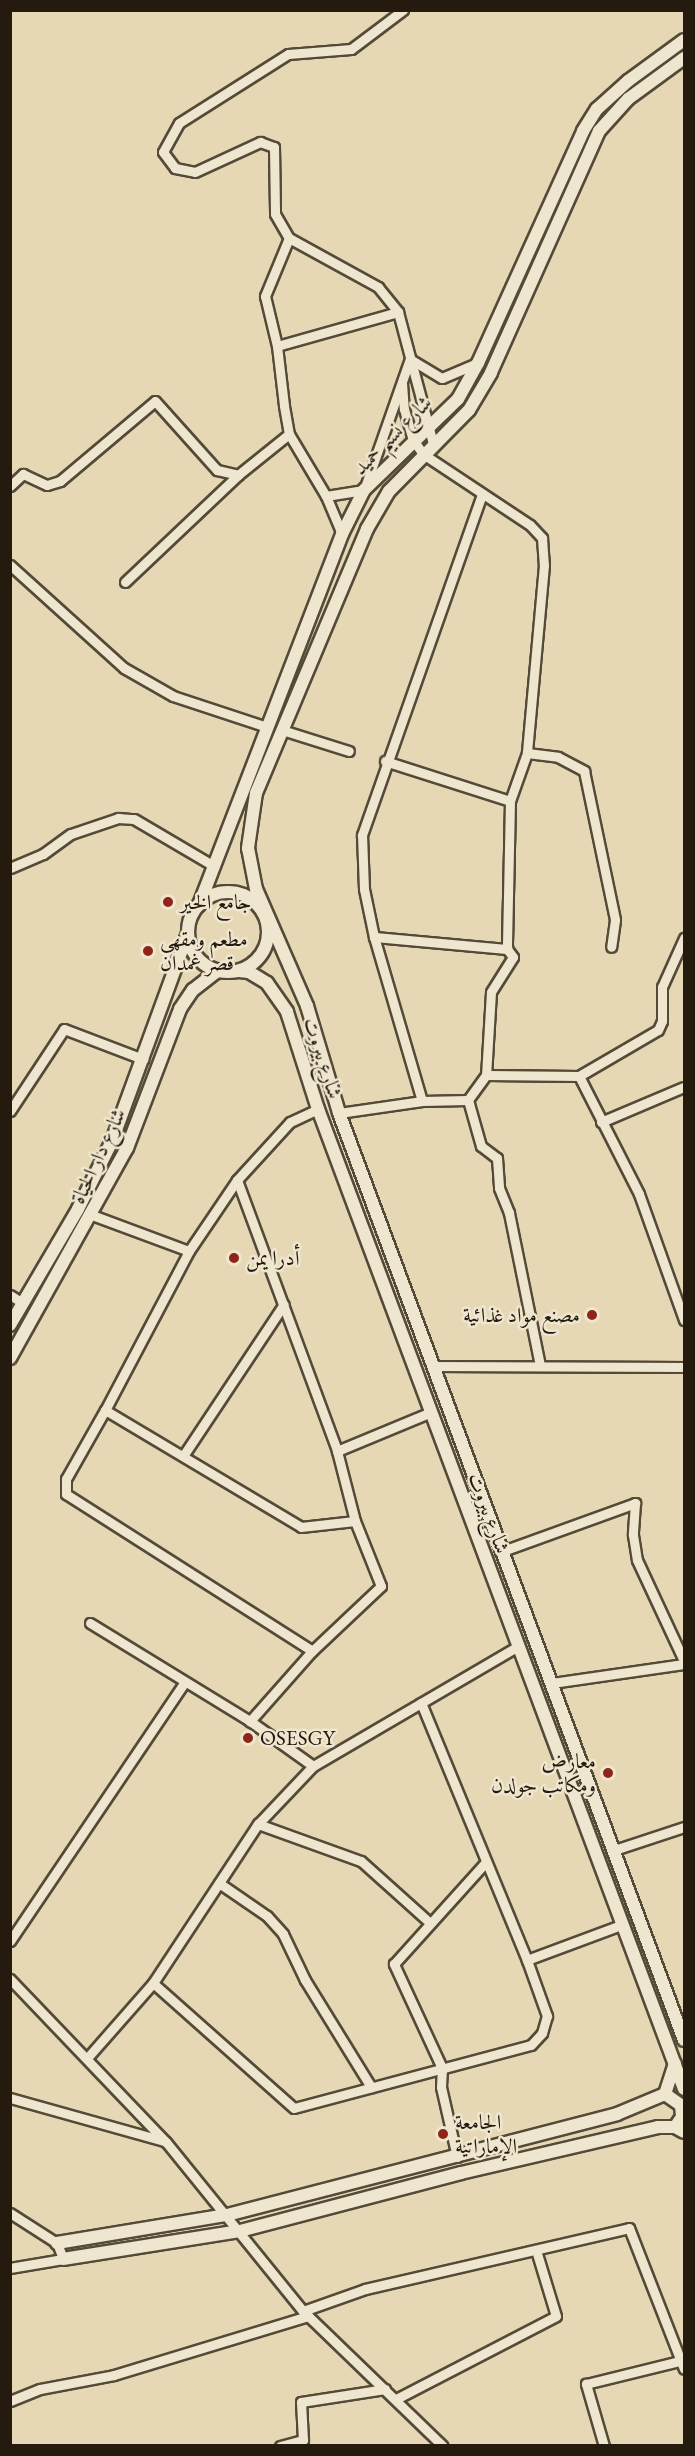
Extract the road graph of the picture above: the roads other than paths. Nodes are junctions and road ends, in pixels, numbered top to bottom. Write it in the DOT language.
graph roads {
  1 [pos="403,10"];
  2 [pos="684,40"];
  3 [pos="684,58"];
  4 [pos="289,238"];
  5 [pos="398,312"];
  6 [pos="277,346"];
  7 [pos="410,359"];
  8 [pos="478,363"];
  9 [pos="402,382"];
  10 [pos="427,426"];
  11 [pos="289,434"];
  12 [pos="413,440"];
  13 [pos="434,444"];
  14 [pos="423,454"];
  15 [pos="238,475"];
  16 [pos="10,486"];
  17 [pos="364,490"];
  18 [pos="482,494"];
  19 [pos="326,496"];
  20 [pos="342,534"];
  21 [pos="10,565"];
  22 [pos="125,582"];
  23 [pos="267,727"];
  24 [pos="282,730"];
  25 [pos="350,750"];
  26 [pos="527,753"];
  27 [pos="385,761"];
  28 [pos="510,801"];
  29 [pos="212,865"];
  30 [pos="10,868"];
  31 [pos="199,904"];
  32 [pos="266,915"];
  33 [pos="188,933"];
  34 [pos="374,937"];
  35 [pos="684,938"];
  36 [pos="611,947"];
  37 [pos="507,949"];
  38 [pos="217,971"];
  39 [pos="239,971"];
  40 [pos="143,1059"];
  41 [pos="486,1076"];
  42 [pos="579,1076"];
  43 [pos="684,1087"];
  44 [pos="422,1101"];
  45 [pos="468,1101"];
  46 [pos="318,1109"];
  47 [pos="10,1111"];
  48 [pos="339,1113"];
  49 [pos="602,1122"];
  50 [pos="237,1179"];
  51 [pos="78,1209"];
  52 [pos="92,1215"];
  53 [pos="189,1251"];
  54 [pos="10,1295"];
  55 [pos="23,1303"];
  56 [pos="284,1305"];
  57 [pos="684,1320"];
  58 [pos="10,1325"];
  59 [pos="426,1349"];
  60 [pos="411,1354"];
  61 [pos="10,1358"];
  62 [pos="434,1366"];
  63 [pos="540,1366"];
  64 [pos="684,1367"];
  65 [pos="105,1410"];
  66 [pos="431,1412"];
  67 [pos="337,1451"];
  68 [pos="183,1456"];
  69 [pos="355,1521"];
  70 [pos="500,1552"];
  71 [pos="90,1623"];
  72 [pos="518,1646"];
  73 [pos="312,1651"];
  74 [pos="684,1663"];
  75 [pos="184,1683"];
  76 [pos="552,1683"];
  77 [pos="421,1703"];
  78 [pos="250,1721"];
  79 [pos="577,1754"];
  80 [pos="561,1760"];
  81 [pos="313,1766"];
  82 [pos="258,1824"];
  83 [pos="684,1827"];
  84 [pos="614,1850"];
  85 [pos="486,1862"];
  86 [pos="219,1883"];
  87 [pos="429,1922"];
  88 [pos="621,1925"];
  89 [pos="10,1941"];
  90 [pos="527,1960"];
  91 [pos="10,1979"];
  92 [pos="153,1983"];
  93 [pos="684,2040"];
  94 [pos="88,2057"];
  95 [pos="675,2064"];
  96 [pos="442,2068"];
  97 [pos="370,2087"];
  98 [pos="684,2089"];
  99 [pos="665,2094"];
  100 [pos="10,2098"];
  101 [pos="680,2130"];
  102 [pos="166,2142"];
  103 [pos="458,2157"];
  104 [pos="461,2173"];
  105 [pos="10,2213"];
  106 [pos="227,2216"];
  107 [pos="240,2231"];
  108 [pos="57,2243"];
  109 [pos="536,2250"];
  110 [pos="63,2259"];
  111 [pos="10,2268"];
  112 [pos="306,2314"];
  113 [pos="683,2363"];
  114 [pos="385,2388"];
  115 [pos="396,2400"];
  116 [pos="10,2401"];
  117 [pos="280,2445"];
  118 [pos="443,2445"];
  119 [pos="604,2445"];
  1 -- 4 [label="street"];
  2 -- 8 [label="main road, شارع نسيم حميد"];
  3 -- 13 [label="main road, شارع نسيم حميد"];
  4 -- 5 [label="street"];
  4 -- 6 [label="street"];
  5 -- 6 [label="street"];
  5 -- 7 [label="street"];
  6 -- 11 [label="street"];
  7 -- 8 [label="street"];
  7 -- 9 [label="street"];
  7 -- 10 [label="street"];
  8 -- 10 [label="main road, شارع نسيم حميد"];
  9 -- 12 [label="street"];
  9 -- 17 [label="street"];
  10 -- 12 [label="main road, شارع نسيم حميد"];
  10 -- 13 [label="street"];
  11 -- 15 [label="street"];
  11 -- 19 [label="street"];
  12 -- 14 [label="street"];
  12 -- 17 [label="main road, شارع نسيم حميد"];
  13 -- 14 [label="main road, شارع نسيم حميد"];
  14 -- 18 [label="street"];
  14 -- 24 [label="main road, شارع نسيم حميد"];
  15 -- 16 [label="street"];
  15 -- 22 [label="street"];
  17 -- 19 [label="street"];
  17 -- 20 [label="main road, شارع نسيم حميد"];
  18 -- 26 [label="street"];
  18 -- 27 [label="street"];
  19 -- 20 [label="street"];
  20 -- 23 [label="main road, شارع نسيم حميد"];
  21 -- 23 [label="street"];
  23 -- 29 [label="main road, شارع نسيم حميد"];
  24 -- 25 [label="street"];
  24 -- 32 [label="main road, شارع نسيم حميد"];
  26 -- 28 [label="street"];
  26 -- 36 [label="street"];
  27 -- 28 [label="street"];
  27 -- 34 [label="street"];
  28 -- 37 [label="street"];
  29 -- 30 [label="street"];
  29 -- 31 [label="main road, شارع نسيم حميد"];
  31 -- 32 [label="main road"];
  31 -- 33 [label="main road"];
  32 -- 39 [label="main road"];
  32 -- 48 [label="main road, شارع بيروت"];
  33 -- 38 [label="main road"];
  33 -- 40 [label="main road, شارع دار الحياة"];
  34 -- 37 [label="street"];
  34 -- 44 [label="street"];
  35 -- 42 [label="street"];
  37 -- 41 [label="street"];
  38 -- 39 [label="main road"];
  38 -- 52 [label="main road, شارع دار الحياة"];
  39 -- 46 [label="main road, شارع بيروت"];
  40 -- 47 [label="street"];
  40 -- 51 [label="main road, شارع دار الحياة"];
  41 -- 42 [label="street"];
  41 -- 45 [label="street"];
  42 -- 49 [label="street"];
  43 -- 49 [label="street"];
  44 -- 45 [label="street"];
  44 -- 48 [label="street"];
  45 -- 63 [label="street"];
  46 -- 50 [label="street"];
  46 -- 60 [label="main road, شارع بيروت"];
  48 -- 59 [label="main road, شارع بيروت"];
  49 -- 57 [label="street"];
  50 -- 53 [label="street"];
  50 -- 56 [label="street"];
  51 -- 52 [label="main road"];
  51 -- 55 [label="main road, شارع دار الحياة"];
  52 -- 53 [label="street"];
  52 -- 61 [label="main road, شارع دار الحياة"];
  53 -- 65 [label="street"];
  54 -- 55 [label="street"];
  55 -- 58 [label="main road, شارع دار الحياة"];
  56 -- 67 [label="street"];
  56 -- 68 [label="street"];
  59 -- 60 [label="main road"];
  59 -- 62 [label="main road, شارع بيروت"];
  60 -- 66 [label="main road, شارع بيروت"];
  62 -- 63 [label="street"];
  62 -- 70 [label="main road, شارع بيروت"];
  63 -- 64 [label="street"];
  65 -- 68 [label="street"];
  65 -- 73 [label="street"];
  66 -- 67 [label="street"];
  66 -- 72 [label="main road, شارع بيروت"];
  67 -- 69 [label="street"];
  68 -- 69 [label="street"];
  69 -- 73 [label="street"];
  70 -- 74 [label="street"];
  70 -- 76 [label="main road, شارع بيروت"];
  71 -- 75 [label="street"];
  72 -- 77 [label="street"];
  72 -- 80 [label="main road, شارع بيروت"];
  73 -- 78 [label="street"];
  74 -- 76 [label="street"];
  75 -- 78 [label="street"];
  75 -- 89 [label="street"];
  76 -- 79 [label="main road, شارع بيروت"];
  77 -- 81 [label="street"];
  77 -- 85 [label="street"];
  78 -- 81 [label="street"];
  79 -- 80 [label="main road"];
  79 -- 84 [label="main road, شارع بيروت"];
  80 -- 88 [label="main road, شارع بيروت"];
  81 -- 82 [label="street"];
  82 -- 86 [label="street"];
  82 -- 87 [label="street"];
  83 -- 84 [label="street"];
  84 -- 93 [label="main road, شارع بيروت"];
  85 -- 87 [label="street"];
  85 -- 90 [label="street"];
  86 -- 92 [label="street"];
  86 -- 97 [label="street"];
  87 -- 96 [label="street"];
  88 -- 90 [label="street"];
  88 -- 95 [label="main road, شارع بيروت"];
  90 -- 96 [label="street"];
  91 -- 94 [label="street"];
  92 -- 94 [label="street"];
  92 -- 97 [label="street"];
  94 -- 102 [label="street"];
  95 -- 98 [label="main road, شارع بيروت"];
  95 -- 99 [label="main road"];
  96 -- 97 [label="street"];
  96 -- 103 [label="street"];
  99 -- 101 [label="main road"];
  99 -- 103 [label="main road"];
  100 -- 102 [label="street"];
  101 -- 104 [label="main road"];
  102 -- 106 [label="street"];
  103 -- 104 [label="main road"];
  103 -- 106 [label="main road"];
  104 -- 107 [label="main road"];
  105 -- 108 [label="street"];
  106 -- 107 [label="street"];
  106 -- 108 [label="main road"];
  107 -- 110 [label="main road"];
  107 -- 112 [label="street"];
  108 -- 110 [label="street"];
  109 -- 112 [label="street"];
  109 -- 113 [label="street"];
  109 -- 115 [label="street"];
  110 -- 111 [label="street"];
  112 -- 114 [label="street"];
  112 -- 116 [label="street"];
  113 -- 119 [label="street"];
  114 -- 115 [label="street"];
  114 -- 117 [label="street"];
  115 -- 118 [label="street"];
}
